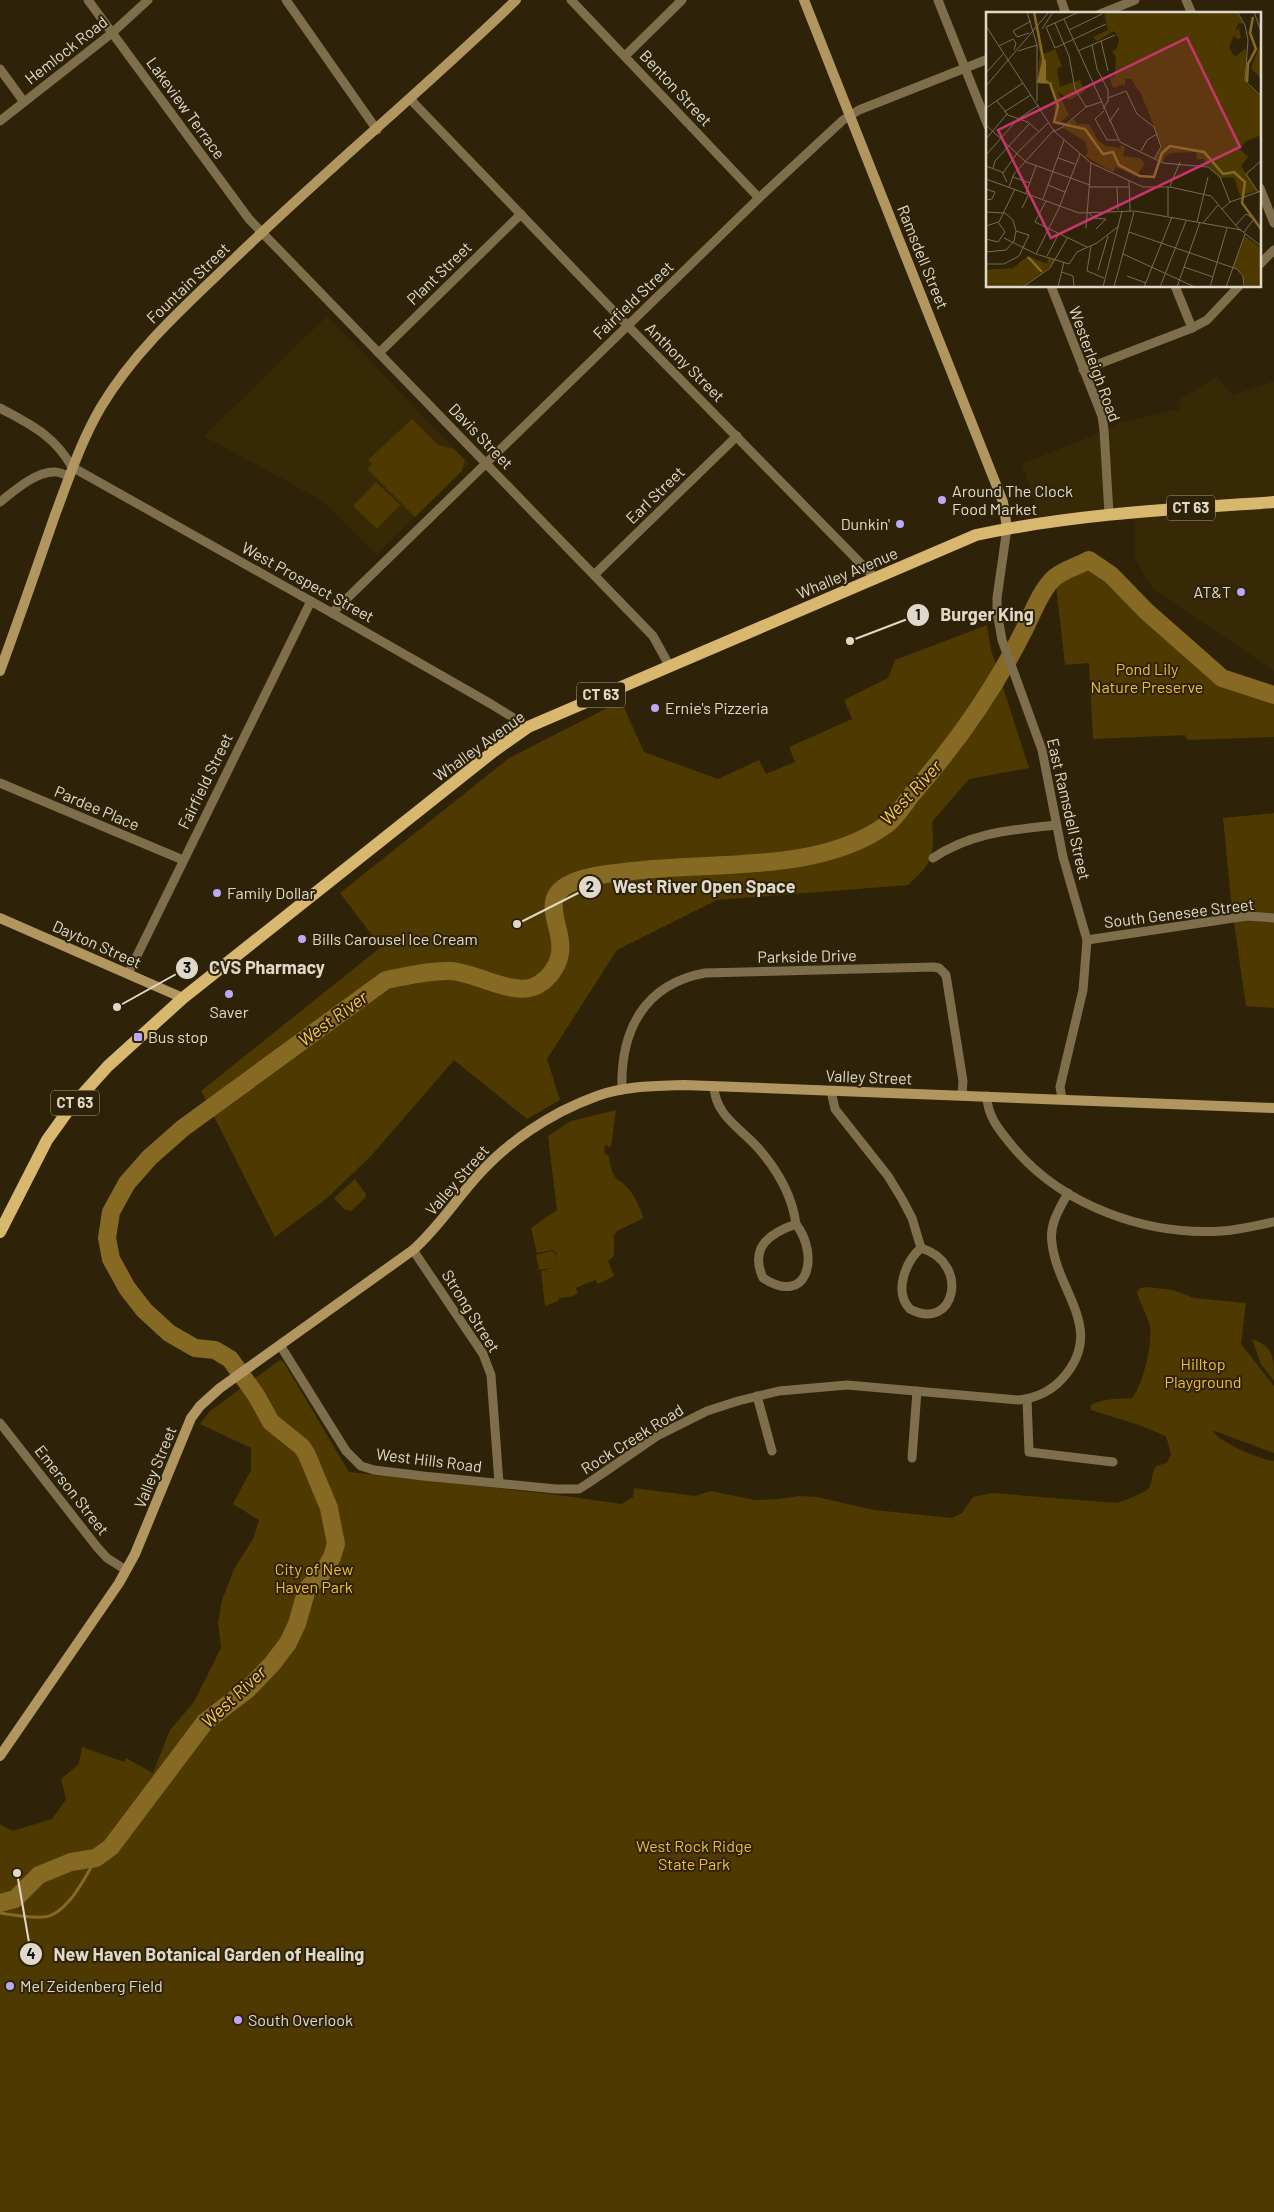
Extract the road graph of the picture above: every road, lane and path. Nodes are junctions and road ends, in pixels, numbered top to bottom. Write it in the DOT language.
graph roads {
  1 [pos="88,0"];
  2 [pos="148,0"];
  3 [pos="286,0"];
  4 [pos="516,0"];
  5 [pos="571,0"];
  6 [pos="682,0"];
  7 [pos="804,0"];
  8 [pos="938,0"];
  9 [pos="1061,0"];
  10 [pos="1135,0"];
  11 [pos="1186,0"];
  12 [pos="1065,12"];
  13 [pos="1105,12"];
  14 [pos="1191,12"];
  15 [pos="112,33"];
  16 [pos="624,56"];
  17 [pos="986,60"];
  18 [pos="965,68"];
  19 [pos="0,69"];
  20 [pos="411,100"];
  21 [pos="24,102"];
  22 [pos="850,115"];
  23 [pos="0,121"];
  24 [pos="986,121"];
  25 [pos="377,130"];
  26 [pos="1262,193"];
  27 [pos="759,198"];
  28 [pos="521,214"];
  29 [pos="1274,222"];
  30 [pos="262,232"];
  31 [pos="1274,250"];
  32 [pos="1262,262"];
  33 [pos="1052,288"];
  34 [pos="1176,288"];
  35 [pos="1237,288"];
  36 [pos="628,326"];
  37 [pos="1192,328"];
  38 [pos="379,353"];
  39 [pos="1083,370"];
  40 [pos="0,408"];
  41 [pos="737,436"];
  42 [pos="486,462"];
  43 [pos="71,472"];
  44 [pos="0,502"];
  45 [pos="1274,502"];
  46 [pos="1109,514"];
  47 [pos="1007,528"];
  48 [pos="594,575"];
  49 [pos="876,579"];
  50 [pos="311,601"];
  51 [pos="332,613"];
  52 [pos="670,667"];
  53 [pos="0,671"];
  54 [pos="528,727"];
  55 [pos="0,783"];
  56 [pos="1056,825"];
  57 [pos="933,858"];
  58 [pos="183,860"];
  59 [pos="0,918"];
  60 [pos="1274,918"];
  61 [pos="1087,940"];
  62 [pos="128,974"];
  63 [pos="183,998"];
  64 [pos="714,1086"];
  65 [pos="622,1090"];
  66 [pos="831,1091"];
  67 [pos="962,1094"];
  68 [pos="987,1096"];
  69 [pos="1062,1098"];
  70 [pos="1274,1108"];
  71 [pos="1068,1193"];
  72 [pos="1274,1222"];
  73 [pos="796,1224"];
  74 [pos="0,1232"];
  75 [pos="921,1248"];
  76 [pos="413,1250"];
  77 [pos="280,1345"];
  78 [pos="917,1391"];
  79 [pos="758,1396"];
  80 [pos="1027,1399"];
  81 [pos="0,1423"];
  82 [pos="772,1451"];
  83 [pos="912,1458"];
  84 [pos="1112,1462"];
  85 [pos="499,1483"];
  86 [pos="579,1488"];
  87 [pos="126,1570"];
  88 [pos="0,1756"];
  1 -- 15 [label="street, Lakeview Terrace"];
  2 -- 15 [label="street, Hemlock Road"];
  3 -- 25 [label="street"];
  4 -- 20 [label="street, Fountain Street"];
  5 -- 16 [label="street, Benton Street"];
  6 -- 16 [label="street"];
  7 -- 22 [label="street, Ramsdell Street"];
  8 -- 18 [label="street"];
  9 -- 12 [label="street"];
  10 -- 13 [label="street"];
  11 -- 14 [label="street"];
  15 -- 21 [label="street, Hemlock Road"];
  15 -- 30 [label="street, Lakeview Terrace"];
  16 -- 27 [label="street, Benton Street"];
  17 -- 18 [label="street, Fairfield Street"];
  18 -- 22 [label="street, Fairfield Street"];
  18 -- 24 [label="street"];
  19 -- 21 [label="street"];
  20 -- 25 [label="street, Fountain Street"];
  20 -- 28 [label="street, Anthony Street"];
  21 -- 23 [label="street, Hemlock Road"];
  22 -- 27 [label="street, Fairfield Street"];
  22 -- 47 [label="street, Ramsdell Street"];
  25 -- 30 [label="street, Fountain Street"];
  26 -- 29 [label="street"];
  27 -- 36 [label="street, Fairfield Street"];
  28 -- 36 [label="street, Anthony Street"];
  28 -- 38 [label="street, Plant Street"];
  30 -- 38 [label="street, Davis Street"];
  30 -- 43 [label="street, Fountain Street"];
  31 -- 32 [label="street"];
  33 -- 39 [label="street, Westerleigh Road"];
  34 -- 37 [label="street"];
  35 -- 37 [label="street"];
  36 -- 41 [label="street, Anthony Street"];
  36 -- 42 [label="street, Fairfield Street"];
  37 -- 39 [label="street"];
  38 -- 42 [label="street, Davis Street"];
  39 -- 46 [label="street, Westerleigh Road"];
  40 -- 43 [label="street"];
  41 -- 48 [label="street, Earl Street"];
  41 -- 49 [label="street, Anthony Street"];
  42 -- 48 [label="street, Davis Street"];
  42 -- 51 [label="street, Fairfield Street"];
  43 -- 44 [label="street"];
  43 -- 50 [label="street, West Prospect Street"];
  43 -- 53 [label="street, Fountain Street"];
  45 -- 46 [label="main road, Whalley Avenue / CT 63"];
  46 -- 47 [label="main road, Whalley Avenue / CT 63"];
  47 -- 49 [label="main road, Whalley Avenue / CT 63"];
  47 -- 56 [label="street, East Ramsdell Street"];
  48 -- 52 [label="street, Davis Street"];
  49 -- 52 [label="main road, Whalley Avenue / CT 63"];
  50 -- 51 [label="street, West Prospect Street"];
  50 -- 58 [label="street, Fairfield Street"];
  51 -- 54 [label="street, West Prospect Street"];
  52 -- 54 [label="main road, Whalley Avenue / CT 63"];
  54 -- 63 [label="main road, Whalley Avenue / CT 63"];
  55 -- 58 [label="street, Pardee Place"];
  56 -- 57 [label="street"];
  56 -- 61 [label="street, East Ramsdell Street"];
  58 -- 62 [label="street, Fairfield Street"];
  59 -- 62 [label="street, Dayton Street"];
  60 -- 61 [label="street, South Genesee Street"];
  61 -- 69 [label="street, East Ramsdell Street"];
  62 -- 63 [label="street, Dayton Street"];
  63 -- 74 [label="main road, Whalley Avenue / CT 63"];
  64 -- 65 [label="street, Valley Street"];
  64 -- 66 [label="street, Valley Street"];
  64 -- 73 [label="street"];
  65 -- 67 [label="street, Parkside Drive"];
  65 -- 76 [label="street, Valley Street"];
  66 -- 67 [label="street, Valley Street"];
  66 -- 75 [label="street"];
  67 -- 68 [label="street, Valley Street"];
  68 -- 69 [label="street, Valley Street"];
  68 -- 71 [label="street"];
  69 -- 70 [label="street, Valley Street"];
  71 -- 72 [label="street"];
  71 -- 80 [label="street, Rock Creek Road"];
  73 -- 73 [label="street"];
  75 -- 75 [label="street"];
  76 -- 77 [label="street, Valley Street"];
  76 -- 85 [label="street, Strong Street"];
  77 -- 85 [label="street, West Hills Road"];
  77 -- 87 [label="street, Valley Street"];
  78 -- 79 [label="street, Rock Creek Road"];
  78 -- 80 [label="street, Rock Creek Road"];
  78 -- 83 [label="street"];
  79 -- 82 [label="street"];
  79 -- 86 [label="street, Rock Creek Road"];
  80 -- 84 [label="street"];
  81 -- 87 [label="street, Emerson Street"];
  85 -- 86 [label="street, West Hills Road"];
  87 -- 88 [label="street, Valley Street"];
}
